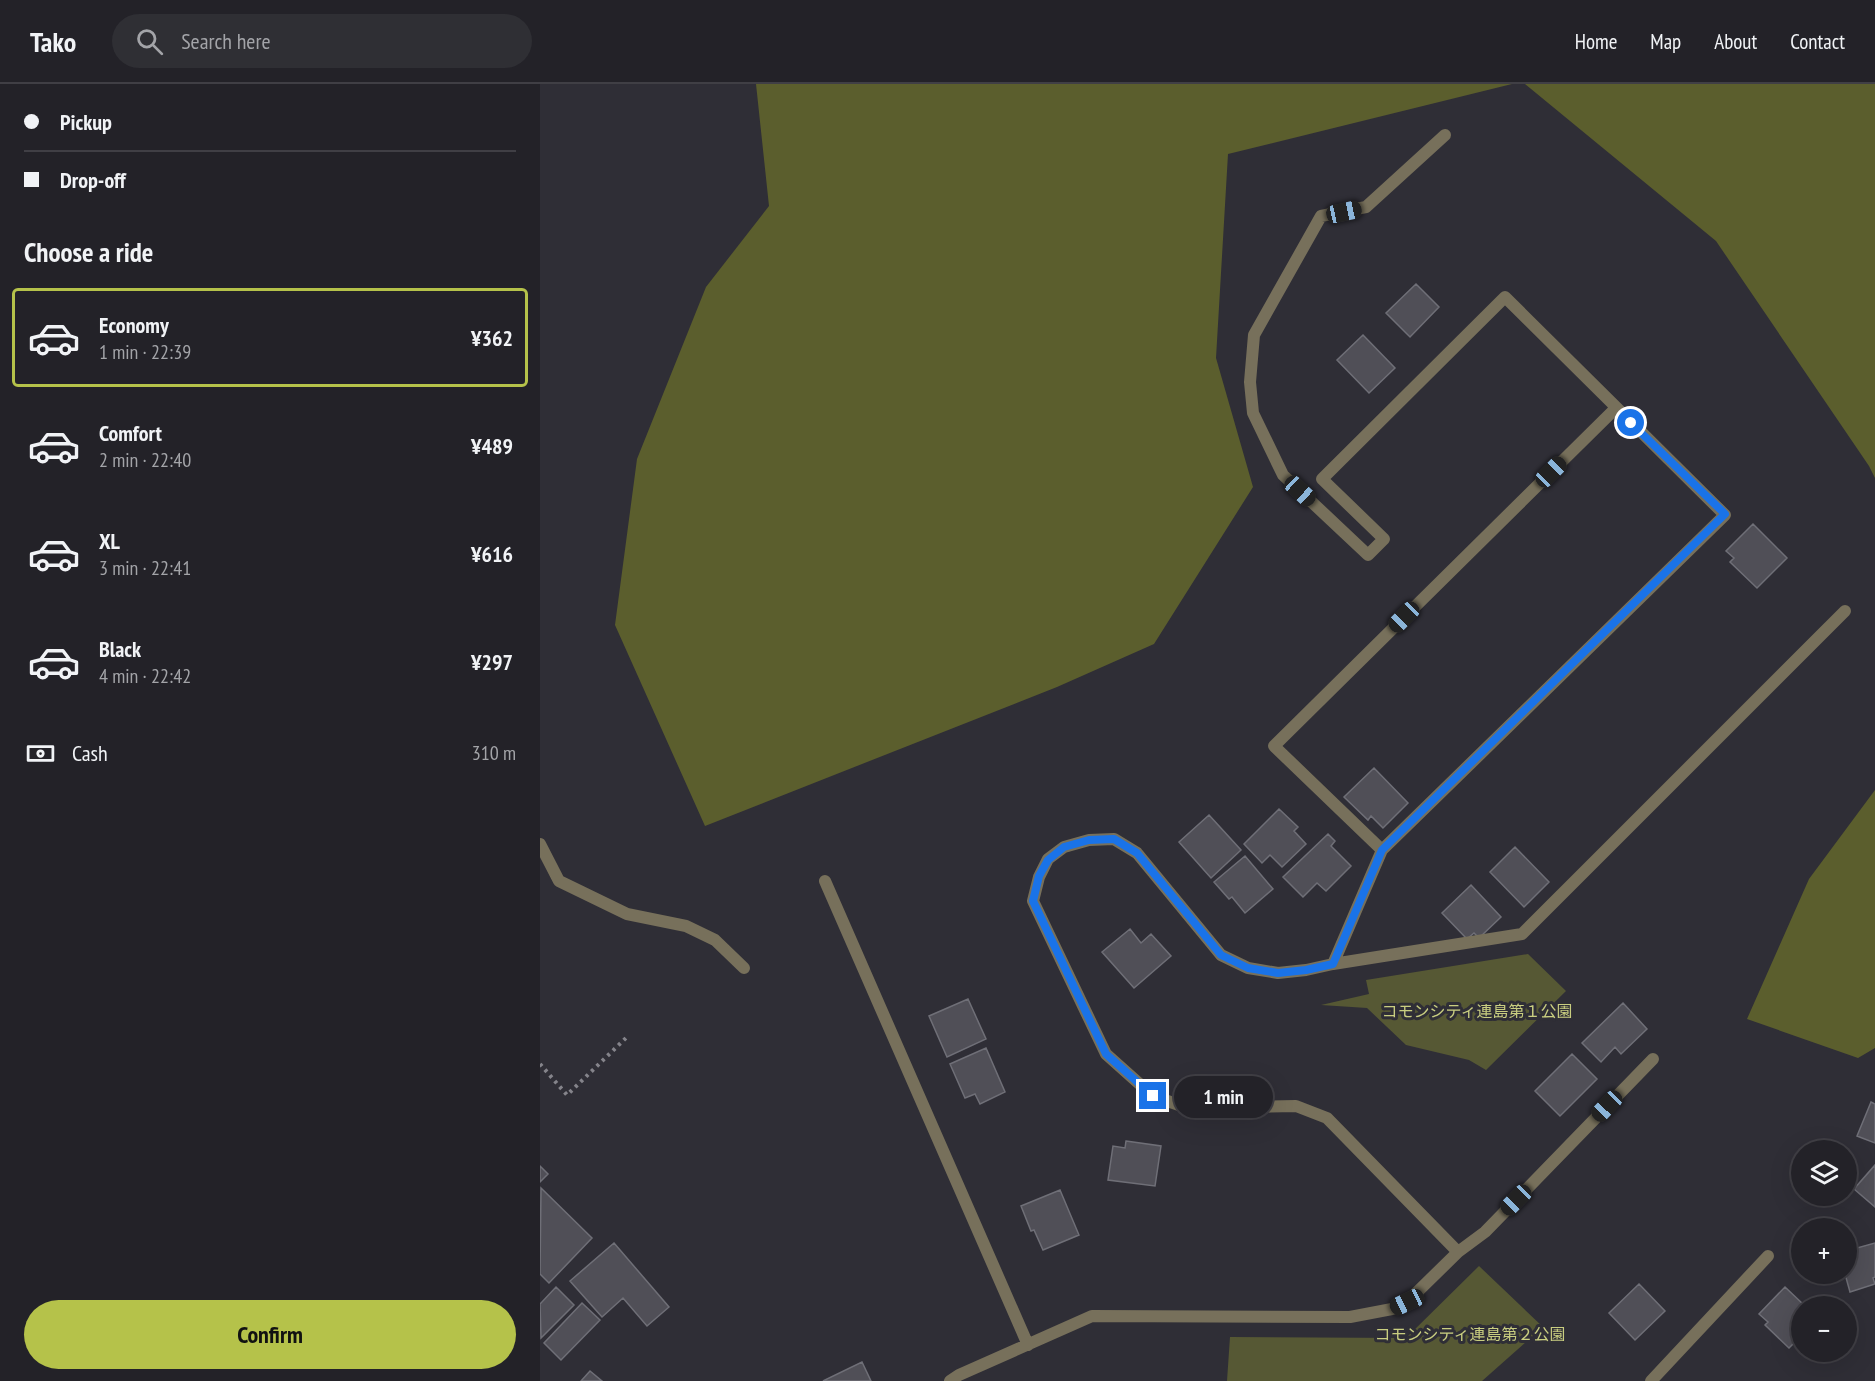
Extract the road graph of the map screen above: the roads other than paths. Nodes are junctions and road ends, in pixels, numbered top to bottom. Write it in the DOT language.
graph roads {
  1 [pos="1445,135"];
  2 [pos="1616,408"];
  3 [pos="1845,611"];
  4 [pos="540,844"];
  5 [pos="1382,850"];
  6 [pos="825,881"];
  7 [pos="1333,964"];
  8 [pos="744,968"];
  9 [pos="1653,1059"];
  10 [pos="1458,1252"];
  11 [pos="1768,1256"];
  12 [pos="1028,1345"];
  13 [pos="950,1381"];
  14 [pos="1652,1381"];
  1 -- 2 [label="street"];
  2 -- 5 [label="street"];
  2 -- 5 [label="street"];
  3 -- 7 [label="street"];
  4 -- 8 [label="street"];
  5 -- 7 [label="street"];
  6 -- 12 [label="street"];
  7 -- 10 [label="street"];
  9 -- 10 [label="street"];
  10 -- 12 [label="street"];
  11 -- 14 [label="street"];
  12 -- 13 [label="street"];
}
